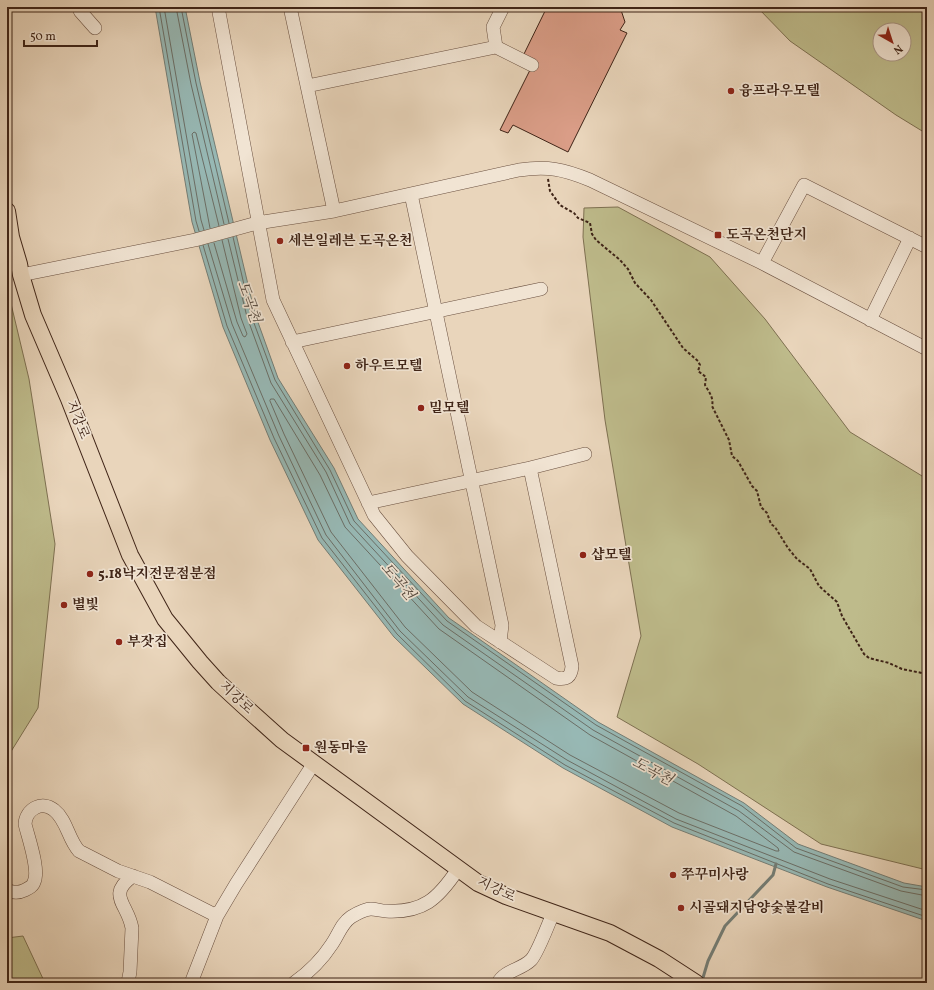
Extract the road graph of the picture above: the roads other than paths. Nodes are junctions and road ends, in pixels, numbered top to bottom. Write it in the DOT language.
graph roads {
  1 [pos="80,7"];
  2 [pos="218,7"];
  3 [pos="290,7"];
  4 [pos="503,7"];
  5 [pos="95,28"];
  6 [pos="496,47"];
  7 [pos="532,65"];
  8 [pos="307,86"];
  9 [pos="411,194"];
  10 [pos="334,210"];
  11 [pos="7,211"];
  12 [pos="257,223"];
  13 [pos="910,238"];
  14 [pos="927,247"];
  15 [pos="762,264"];
  16 [pos="21,275"];
  17 [pos="541,290"];
  18 [pos="437,312"];
  19 [pos="870,320"];
  20 [pos="292,342"];
  21 [pos="927,349"];
  22 [pos="585,454"];
  23 [pos="530,468"];
  24 [pos="472,481"];
  25 [pos="368,503"];
  26 [pos="500,642"];
  27 [pos="314,763"];
  28 [pos="458,869"];
  29 [pos="133,876"];
  30 [pos="7,890"];
  31 [pos="554,913"];
  32 [pos="217,916"];
  33 [pos="692,981"];
  34 [pos="128,983"];
  35 [pos="191,983"];
  36 [pos="294,983"];
  37 [pos="498,983"];
  1 -- 5 [label="street"];
  2 -- 12 [label="street"];
  3 -- 8 [label="street"];
  4 -- 6 [label="street"];
  6 -- 7 [label="street"];
  6 -- 8 [label="street"];
  8 -- 10 [label="street"];
  9 -- 10 [label="street"];
  9 -- 15 [label="street"];
  9 -- 18 [label="street"];
  10 -- 12 [label="street"];
  11 -- 16 [label="main road, 지강로"];
  12 -- 16 [label="street"];
  12 -- 20 [label="street"];
  13 -- 14 [label="street"];
  13 -- 15 [label="street"];
  13 -- 19 [label="street"];
  15 -- 19 [label="street"];
  16 -- 27 [label="main road, 지강로"];
  17 -- 18 [label="street"];
  18 -- 20 [label="street"];
  18 -- 24 [label="street"];
  19 -- 21 [label="street"];
  20 -- 25 [label="street"];
  22 -- 23 [label="street"];
  23 -- 24 [label="street"];
  23 -- 26 [label="street"];
  24 -- 25 [label="street"];
  24 -- 26 [label="street"];
  25 -- 26 [label="street"];
  27 -- 28 [label="main road, 지강로"];
  27 -- 32 [label="street"];
  28 -- 31 [label="main road, 지강로"];
  28 -- 36 [label="street"];
  29 -- 30 [label="street"];
  29 -- 32 [label="street"];
  29 -- 34 [label="street"];
  31 -- 33 [label="main road, 지강로"];
  31 -- 37 [label="street"];
  32 -- 35 [label="street"];
}
